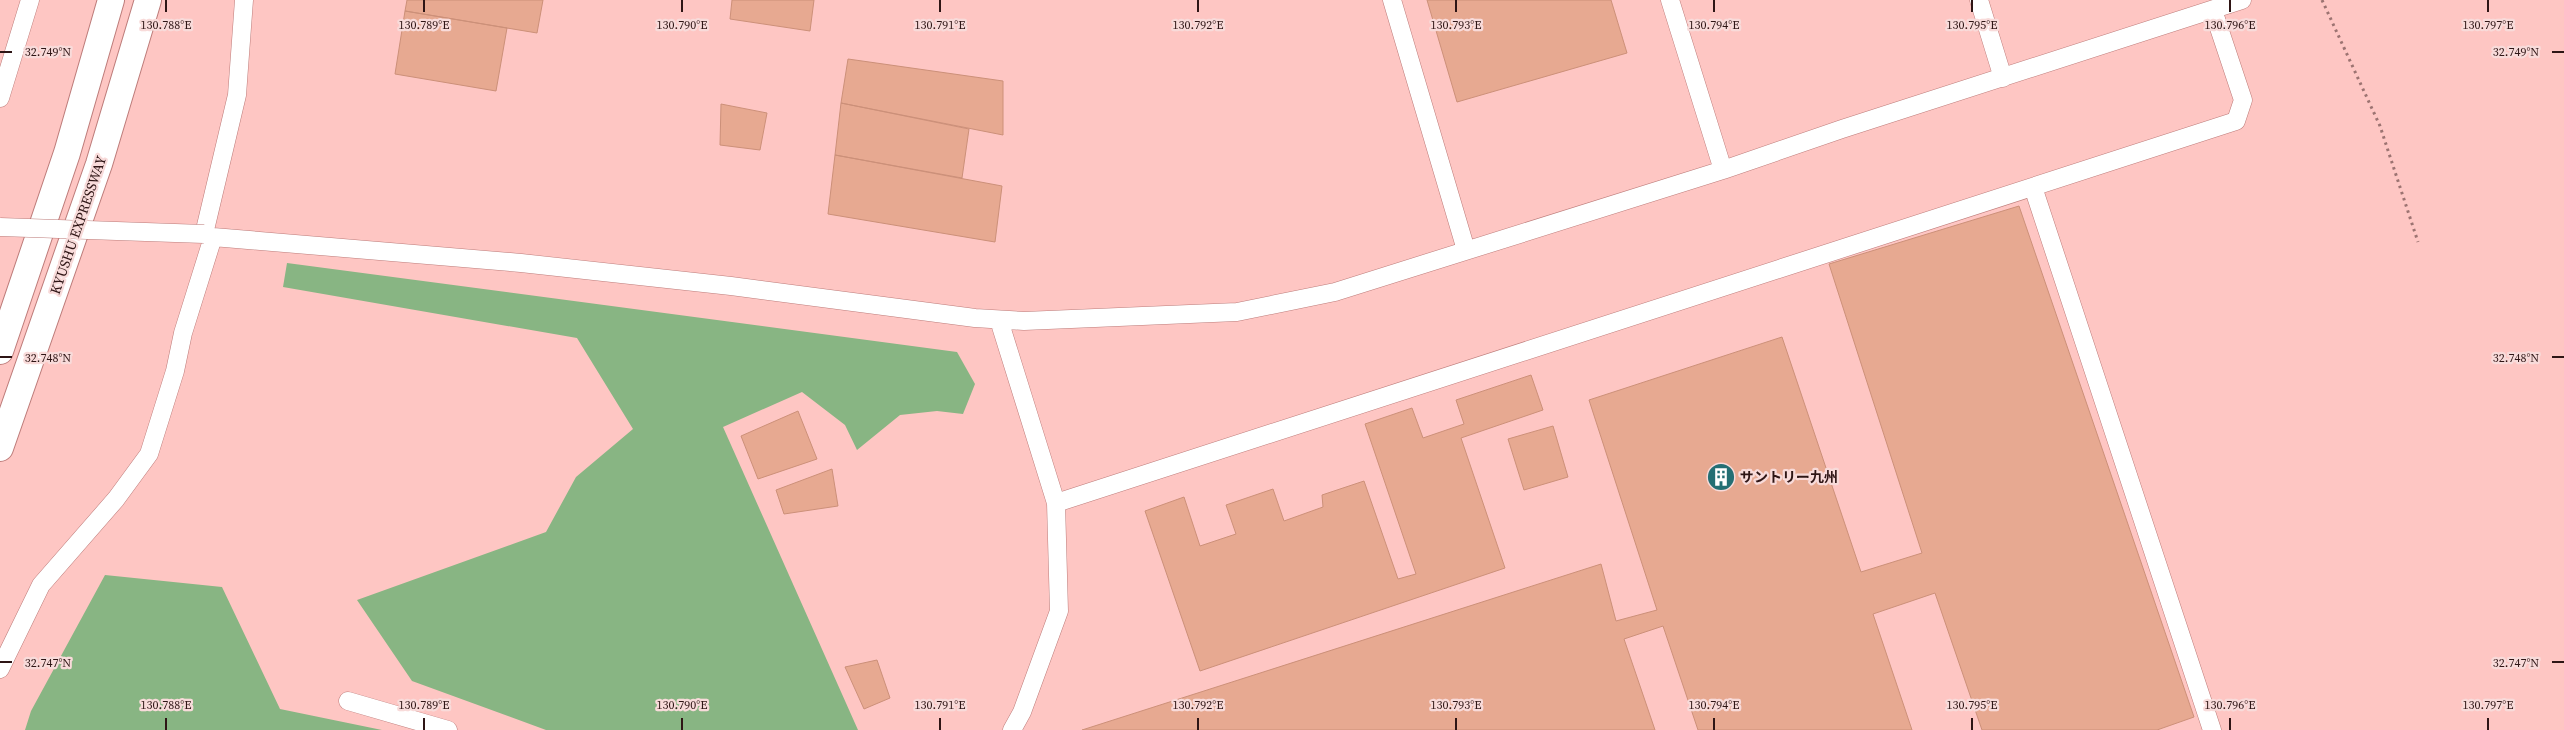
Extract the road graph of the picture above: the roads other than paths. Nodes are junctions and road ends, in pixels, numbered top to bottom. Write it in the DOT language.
graph roads {
  1 [pos="30,0"];
  2 [pos="111,0"];
  3 [pos="148,0"];
  4 [pos="244,0"];
  5 [pos="1392,0"];
  6 [pos="1670,0"];
  7 [pos="1979,0"];
  8 [pos="2242,0"];
  9 [pos="2213,10"];
  10 [pos="2003,78"];
  11 [pos="0,98"];
  12 [pos="1723,170"];
  13 [pos="2033,187"];
  14 [pos="0,227"];
  15 [pos="209,236"];
  16 [pos="1466,250"];
  17 [pos="999,320"];
  18 [pos="0,351"];
  19 [pos="0,448"];
  20 [pos="1056,503"];
  21 [pos="0,669"];
  22 [pos="348,701"];
  23 [pos="448,730"];
  24 [pos="1012,730"];
  25 [pos="2212,730"];
  1 -- 11 [label="street"];
  2 -- 18 [label="highway"];
  3 -- 19 [label="highway, KYUSHU EXPRESSWAY"];
  4 -- 15 [label="street"];
  5 -- 16 [label="street"];
  6 -- 12 [label="street"];
  7 -- 10 [label="street"];
  8 -- 9 [label="street"];
  9 -- 10 [label="street"];
  9 -- 13 [label="street"];
  10 -- 12 [label="street"];
  12 -- 16 [label="street"];
  13 -- 20 [label="street"];
  13 -- 25 [label="street"];
  14 -- 15 [label="street, bridge"];
  15 -- 17 [label="street"];
  15 -- 21 [label="street"];
  16 -- 17 [label="street"];
  17 -- 20 [label="street"];
  20 -- 24 [label="street"];
  22 -- 23 [label="street"];
}
